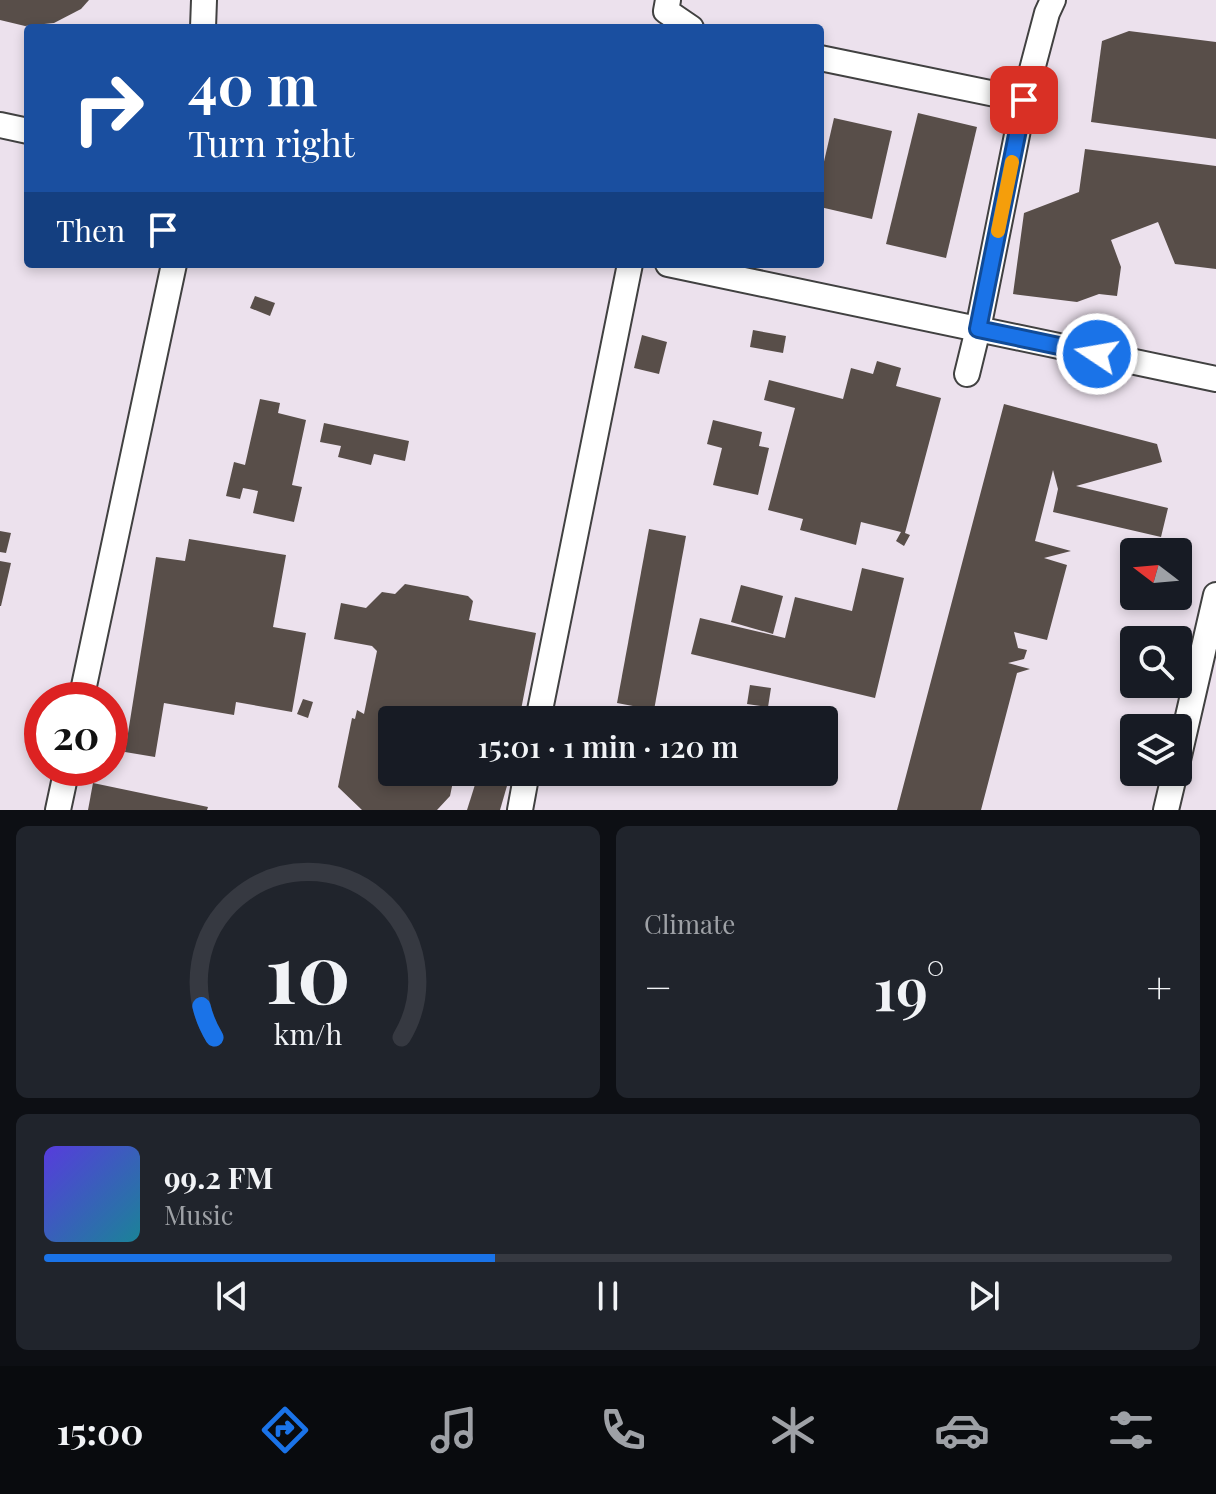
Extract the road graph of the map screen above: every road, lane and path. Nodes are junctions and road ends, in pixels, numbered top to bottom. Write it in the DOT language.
graph roads {
  1 [pos="204,0"];
  2 [pos="668,0"];
  3 [pos="1053,0"];
  4 [pos="203,24"];
  5 [pos="685,24"];
  6 [pos="824,59"];
  7 [pos="1024,100"];
  8 [pos="0,125"];
  9 [pos="24,130"];
  10 [pos="173,268"];
  11 [pos="629,268"];
  12 [pos="687,268"];
  13 [pos="978,329"];
  14 [pos="967,374"];
  15 [pos="1216,379"];
  16 [pos="1216,595"];
  17 [pos="85,682"];
  18 [pos="541,706"];
  19 [pos="1189,714"];
  20 [pos="63,786"];
  21 [pos="524,786"];
  22 [pos="1172,786"];
  23 [pos="58,810"];
  24 [pos="520,810"];
  25 [pos="1166,810"];
  1 -- 4 [label="lane"];
  2 -- 5 [label="lane"];
  3 -- 7 [label="lane"];
  6 -- 7 [label="lane"];
  7 -- 13 [label="lane"];
  8 -- 9 [label="lane"];
  10 -- 17 [label="lane"];
  11 -- 18 [label="lane"];
  12 -- 13 [label="lane"];
  13 -- 14 [label="lane"];
  13 -- 15 [label="lane"];
  16 -- 19 [label="lane"];
  20 -- 23 [label="lane"];
  21 -- 24 [label="lane"];
  22 -- 25 [label="lane"];
}
